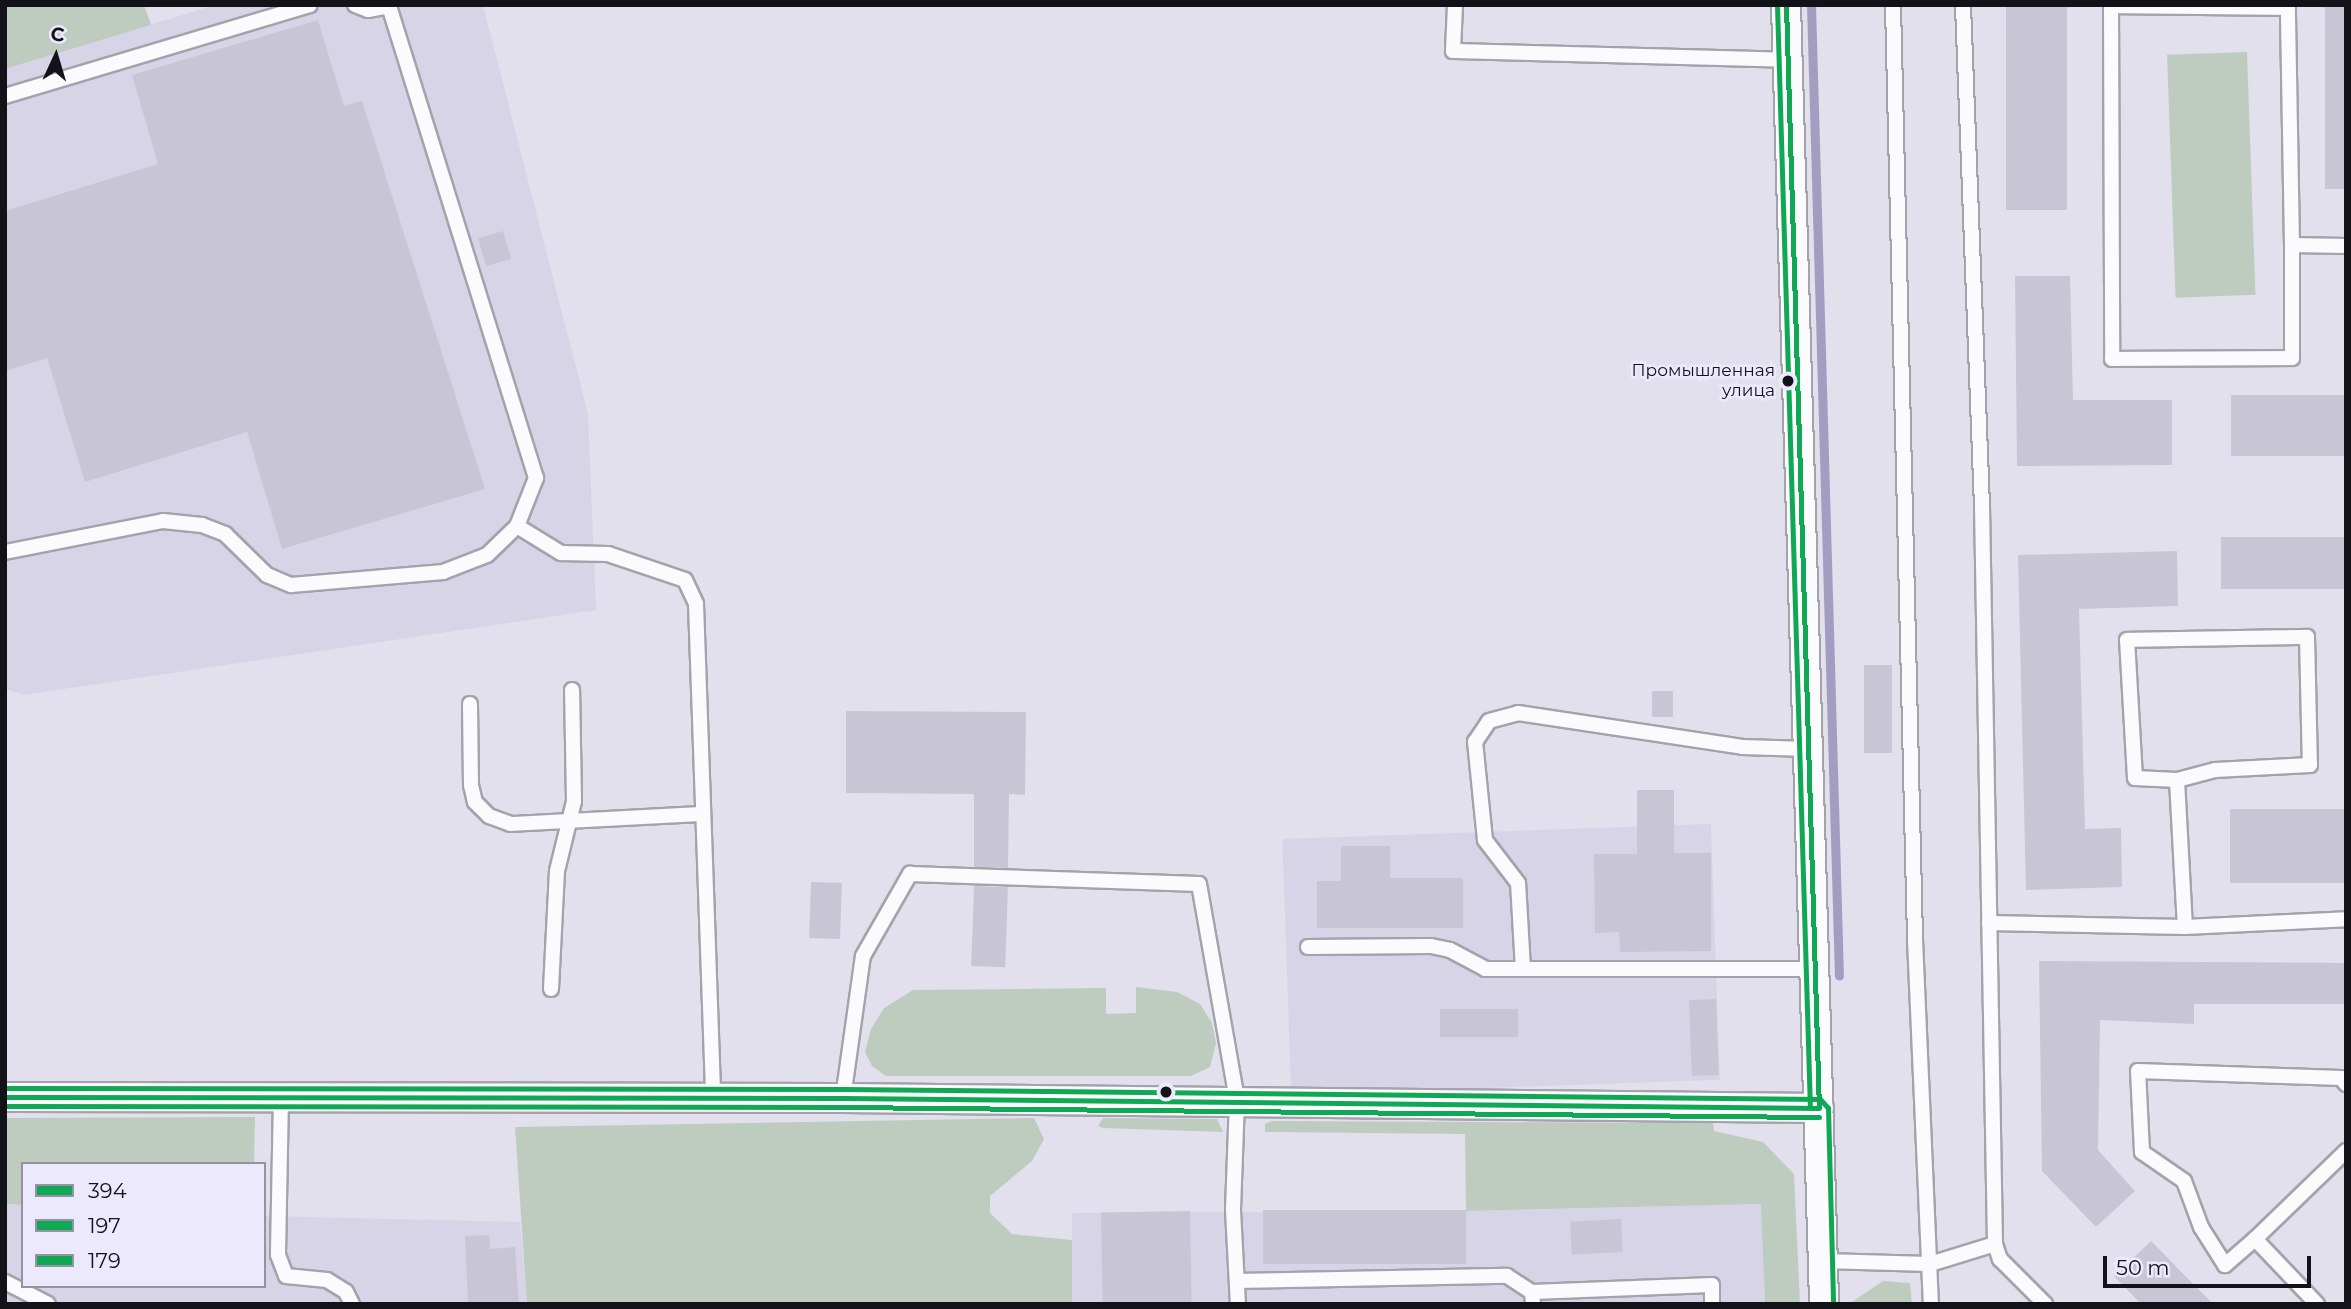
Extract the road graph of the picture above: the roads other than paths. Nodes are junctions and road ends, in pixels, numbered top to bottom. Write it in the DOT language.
graph roads {
  1 [pos="310,5"];
  2 [pos="355,5"];
  3 [pos="1455,5"];
  4 [pos="1786,5"];
  5 [pos="1893,5"];
  6 [pos="1963,5"];
  7 [pos="390,6"];
  8 [pos="1788,60"];
  9 [pos="5,96"];
  10 [pos="2292,245"];
  11 [pos="2346,246"];
  12 [pos="517,526"];
  13 [pos="5,552"];
  14 [pos="572,690"];
  15 [pos="470,704"];
  16 [pos="1808,749"];
  17 [pos="2177,780"];
  18 [pos="704,814"];
  19 [pos="569,821"];
  20 [pos="2346,919"];
  21 [pos="1989,923"];
  22 [pos="2185,927"];
  23 [pos="1308,947"];
  24 [pos="1523,969"];
  25 [pos="1815,969"];
  26 [pos="551,989"];
  27 [pos="2346,1084"];
  28 [pos="5,1097"];
  29 [pos="281,1097"];
  30 [pos="713,1098"];
  31 [pos="843,1098"];
  32 [pos="1237,1100"];
  33 [pos="1819,1108"];
  34 [pos="2346,1151"];
  35 [pos="2255,1239"];
  36 [pos="1995,1244"];
  37 [pos="1823,1261"];
  38 [pos="1930,1264"];
  39 [pos="1237,1281"];
  40 [pos="5,1282"];
  41 [pos="1532,1298"];
  42 [pos="48,1304"];
  43 [pos="352,1304"];
  44 [pos="1238,1304"];
  45 [pos="1712,1304"];
  46 [pos="1824,1304"];
  47 [pos="1931,1304"];
  48 [pos="2045,1304"];
  49 [pos="2317,1304"];
  1 -- 9 [label="lane"];
  2 -- 7 [label="lane"];
  3 -- 8 [label="lane"];
  4 -- 8 [label="street"];
  5 -- 38 [label="lane"];
  6 -- 21 [label="lane"];
  7 -- 12 [label="lane"];
  8 -- 16 [label="street"];
  10 -- 10 [label="lane"];
  10 -- 11 [label="lane"];
  12 -- 13 [label="lane"];
  12 -- 18 [label="lane"];
  14 -- 19 [label="lane"];
  15 -- 19 [label="lane"];
  16 -- 24 [label="lane"];
  16 -- 25 [label="street"];
  17 -- 17 [label="lane"];
  17 -- 22 [label="lane"];
  18 -- 19 [label="lane"];
  18 -- 30 [label="lane"];
  19 -- 26 [label="lane"];
  20 -- 22 [label="lane"];
  21 -- 22 [label="lane"];
  21 -- 36 [label="lane"];
  23 -- 24 [label="lane"];
  24 -- 25 [label="lane"];
  25 -- 33 [label="street"];
  27 -- 35 [label="lane"];
  28 -- 29 [label="street"];
  29 -- 30 [label="street"];
  29 -- 43 [label="lane"];
  30 -- 31 [label="street"];
  31 -- 32 [label="street"];
  31 -- 32 [label="lane"];
  32 -- 33 [label="street"];
  32 -- 39 [label="lane"];
  33 -- 37 [label="street"];
  34 -- 35 [label="lane"];
  35 -- 49 [label="lane"];
  36 -- 38 [label="lane"];
  36 -- 48 [label="lane"];
  37 -- 38 [label="lane"];
  37 -- 46 [label="street"];
  38 -- 47 [label="lane"];
  39 -- 41 [label="lane"];
  39 -- 44 [label="lane"];
  40 -- 42 [label="lane"];
  41 -- 45 [label="lane"];
}
